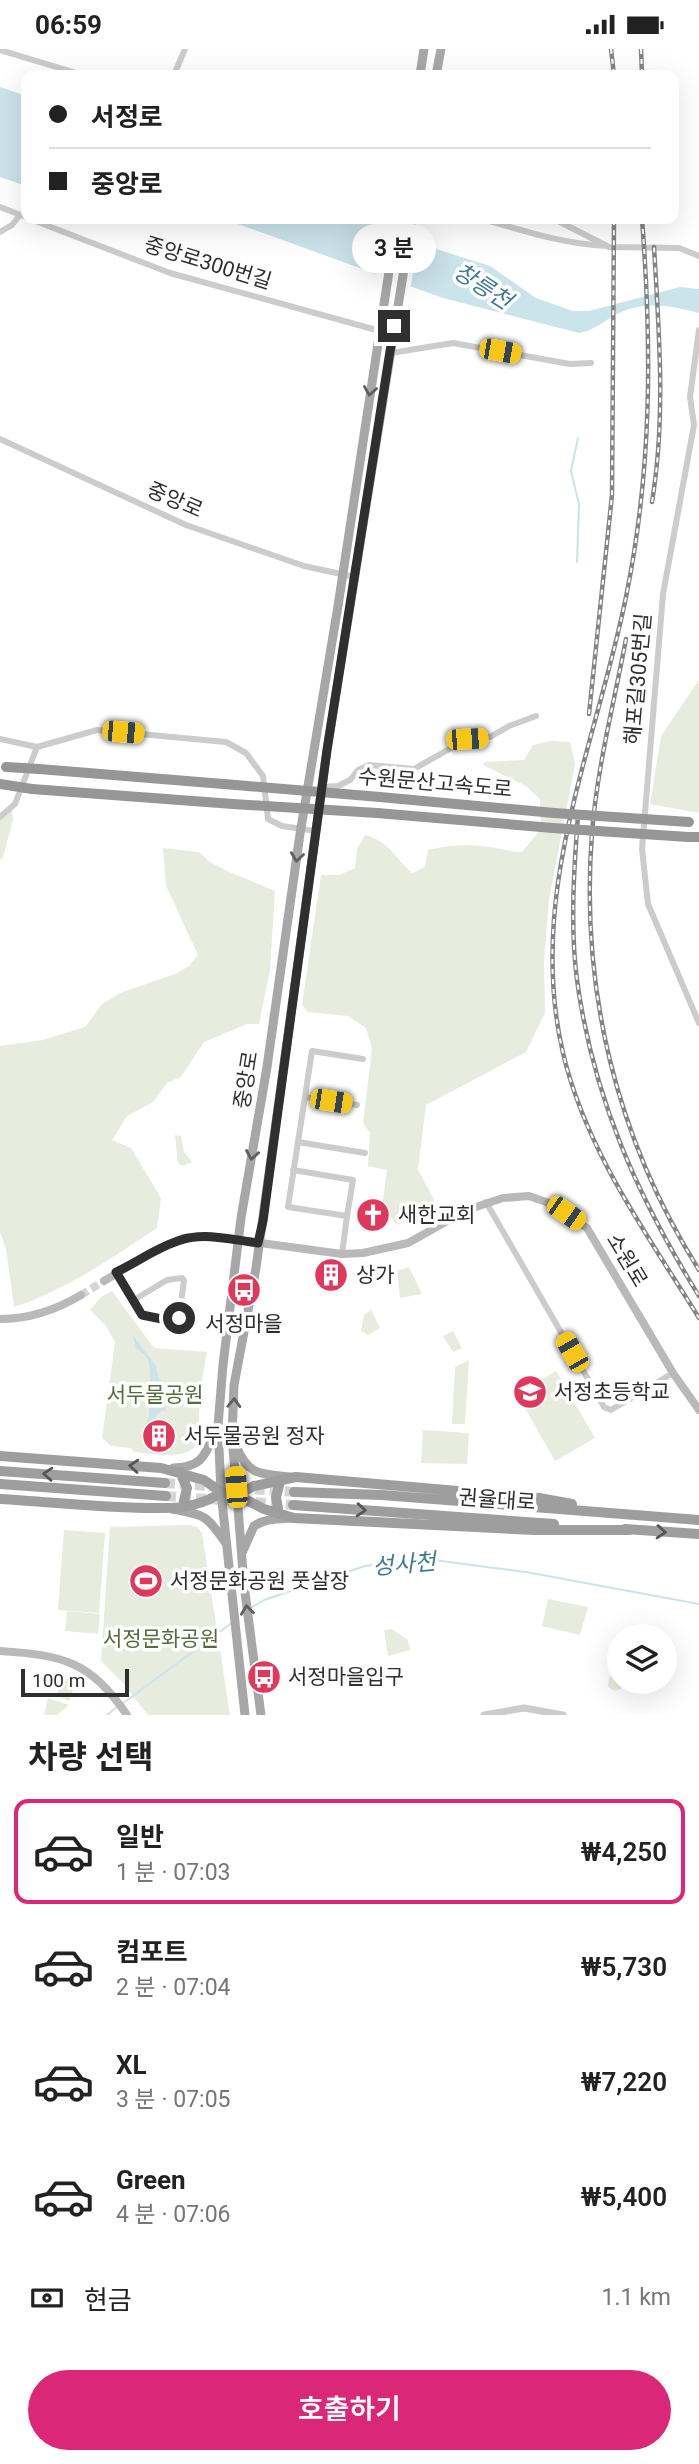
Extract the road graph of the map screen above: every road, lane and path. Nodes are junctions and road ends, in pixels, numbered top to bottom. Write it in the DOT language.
graph roads {
  1 [pos="185,49"];
  2 [pos="424,49"];
  3 [pos="442,49"];
  4 [pos="0,50"];
  5 [pos="66,70"];
  6 [pos="176,70"];
  7 [pos="421,70"];
  8 [pos="437,70"];
  9 [pos="0,207"];
  10 [pos="21,215"];
  11 [pos="21,219"];
  12 [pos="43,224"];
  13 [pos="396,224"];
  14 [pos="411,224"];
  15 [pos="499,224"];
  16 [pos="564,224"];
  17 [pos="0,232"];
  18 [pos="609,247"];
  19 [pos="699,256"];
  20 [pos="380,327"];
  21 [pos="699,330"];
  22 [pos="391,353"];
  23 [pos="591,363"];
  24 [pos="0,439"];
  25 [pos="343,573"];
  26 [pos="355,577"];
  27 [pos="537,716"];
  28 [pos="0,739"];
  29 [pos="37,747"];
  30 [pos="3,767"];
  31 [pos="0,784"];
  32 [pos="322,787"];
  33 [pos="33,789"];
  34 [pos="0,791"];
  35 [pos="0,817"];
  36 [pos="694,822"];
  37 [pos="301,829"];
  38 [pos="316,831"];
  39 [pos="694,837"];
  40 [pos="699,1023"];
  41 [pos="363,1059"];
  42 [pos="305,1097"];
  43 [pos="357,1105"];
  44 [pos="298,1142"];
  45 [pos="365,1153"];
  46 [pos="293,1170"];
  47 [pos="486,1202"];
  48 [pos="347,1216"];
  49 [pos="239,1241"];
  50 [pos="258,1243"];
  51 [pos="342,1254"];
  52 [pos="116,1272"];
  53 [pos="104,1281"];
  54 [pos="81,1294"];
  55 [pos="132,1301"];
  56 [pos="0,1319"];
  57 [pos="673,1373"];
  58 [pos="699,1410"];
  59 [pos="218,1426"];
  60 [pos="232,1437"];
  61 [pos="0,1456"];
  62 [pos="161,1468"];
  63 [pos="0,1471"];
  64 [pos="180,1472"];
  65 [pos="296,1477"];
  66 [pos="280,1482"];
  67 [pos="165,1483"];
  68 [pos="0,1484"];
  69 [pos="221,1492"];
  70 [pos="294,1492"];
  71 [pos="237,1495"];
  72 [pos="166,1496"];
  73 [pos="0,1499"];
  74 [pos="183,1505"];
  75 [pos="293,1506"];
  76 [pos="166,1509"];
  77 [pos="279,1514"];
  78 [pos="635,1514"];
  79 [pos="294,1518"];
  80 [pos="699,1520"];
  81 [pos="630,1529"];
  82 [pos="699,1534"];
  83 [pos="225,1543"];
  84 [pos="242,1555"];
  85 [pos="0,1651"];
  86 [pos="519,1712"];
  87 [pos="127,1715"];
  88 [pos="245,1715"];
  89 [pos="261,1715"];
  90 [pos="484,1715"];
  91 [pos="563,1715"];
  1 -- 6 [label="street"];
  2 -- 7 [label="main road"];
  3 -- 8 [label="main road"];
  4 -- 5 [label="street"];
  9 -- 10 [label="street, 중앙로300번길"];
  11 -- 17 [label="street"];
  12 -- 20 [label="street, 중앙로300번길"];
  13 -- 20 [label="main road, 중앙로"];
  14 -- 22 [label="main road, 중앙로"];
  15 -- 18 [label="street"];
  16 -- 18 [label="street"];
  18 -- 19 [label="street"];
  20 -- 25 [label="main road, 중앙로, one-way"];
  21 -- 40 [label="street, 해포길305번길"];
  22 -- 23 [label="street"];
  22 -- 26 [label="main road, 중앙로"];
  24 -- 25 [label="street, 중앙로"];
  25 -- 26 [label="street, 중앙로"];
  25 -- 37 [label="main road, 중앙로"];
  26 -- 32 [label="main road, 중앙로"];
  27 -- 32 [label="street"];
  28 -- 29 [label="street"];
  29 -- 35 [label="street"];
  29 -- 37 [label="street"];
  30 -- 36 [label="highway, 수원문산고속도로, bridge"];
  31 -- 33 [label="highway, 수원문산고속도로, bridge"];
  32 -- 38 [label="main road, 중앙로"];
  33 -- 34 [label="highway, bridge"];
  33 -- 39 [label="highway, 수원문산고속도로, bridge"];
  37 -- 38 [label="street"];
  37 -- 49 [label="main road, 중앙로, one-way"];
  38 -- 50 [label="main road, 중앙로"];
  41 -- 42 [label="street"];
  42 -- 43 [label="street"];
  42 -- 44 [label="street"];
  44 -- 45 [label="street"];
  44 -- 46 [label="street"];
  46 -- 48 [label="street"];
  46 -- 48 [label="street"];
  47 -- 51 [label="main road, 소원로"];
  47 -- 57 [label="main road, 소원로"];
  47 -- 57 [label="street"];
  48 -- 51 [label="street"];
  49 -- 50 [label="main road, 소원로"];
  49 -- 52 [label="main road, 소원로"];
  49 -- 59 [label="main road, 중앙로"];
  50 -- 51 [label="main road, 소원로"];
  60 -- 50 [label="main road, 중앙로, one-way"];
  52 -- 53 [label="main road, 소원로"];
  52 -- 55 [label="street"];
  54 -- 56 [label="main road"];
  55 -- 55 [label="street"];
  57 -- 58 [label="main road, 소원로"];
  59 -- 62 [label="main road"];
  59 -- 69 [label="main road, 중앙로"];
  60 -- 65 [label="main road"];
  60 -- 71 [label="main road, 중앙로"];
  62 -- 61 [label="highway, one-way"];
  62 -- 64 [label="highway"];
  67 -- 63 [label="highway, one-way"];
  64 -- 69 [label="highway"];
  64 -- 74 [label="highway"];
  65 -- 66 [label="highway"];
  65 -- 78 [label="highway"];
  66 -- 71 [label="highway"];
  66 -- 77 [label="highway"];
  68 -- 72 [label="highway"];
  69 -- 71 [label="highway"];
  69 -- 74 [label="highway"];
  69 -- 83 [label="main road, 중앙로"];
  70 -- 78 [label="highway, 권율대로"];
  71 -- 77 [label="highway"];
  71 -- 84 [label="main road, 중앙로"];
  73 -- 76 [label="highway"];
  74 -- 76 [label="highway"];
  75 -- 81 [label="highway, 권율대로, one-way"];
  76 -- 83 [label="main road"];
  77 -- 79 [label="highway"];
  78 -- 80 [label="highway, 권율대로"];
  79 -- 81 [label="highway"];
  79 -- 84 [label="main road"];
  81 -- 82 [label="highway, 권율대로, one-way"];
  83 -- 88 [label="main road, 중앙로"];
  89 -- 84 [label="main road, 중앙로, one-way"];
  85 -- 87 [label="main road"];
  86 -- 90 [label="street"];
  86 -- 91 [label="street"];
}
